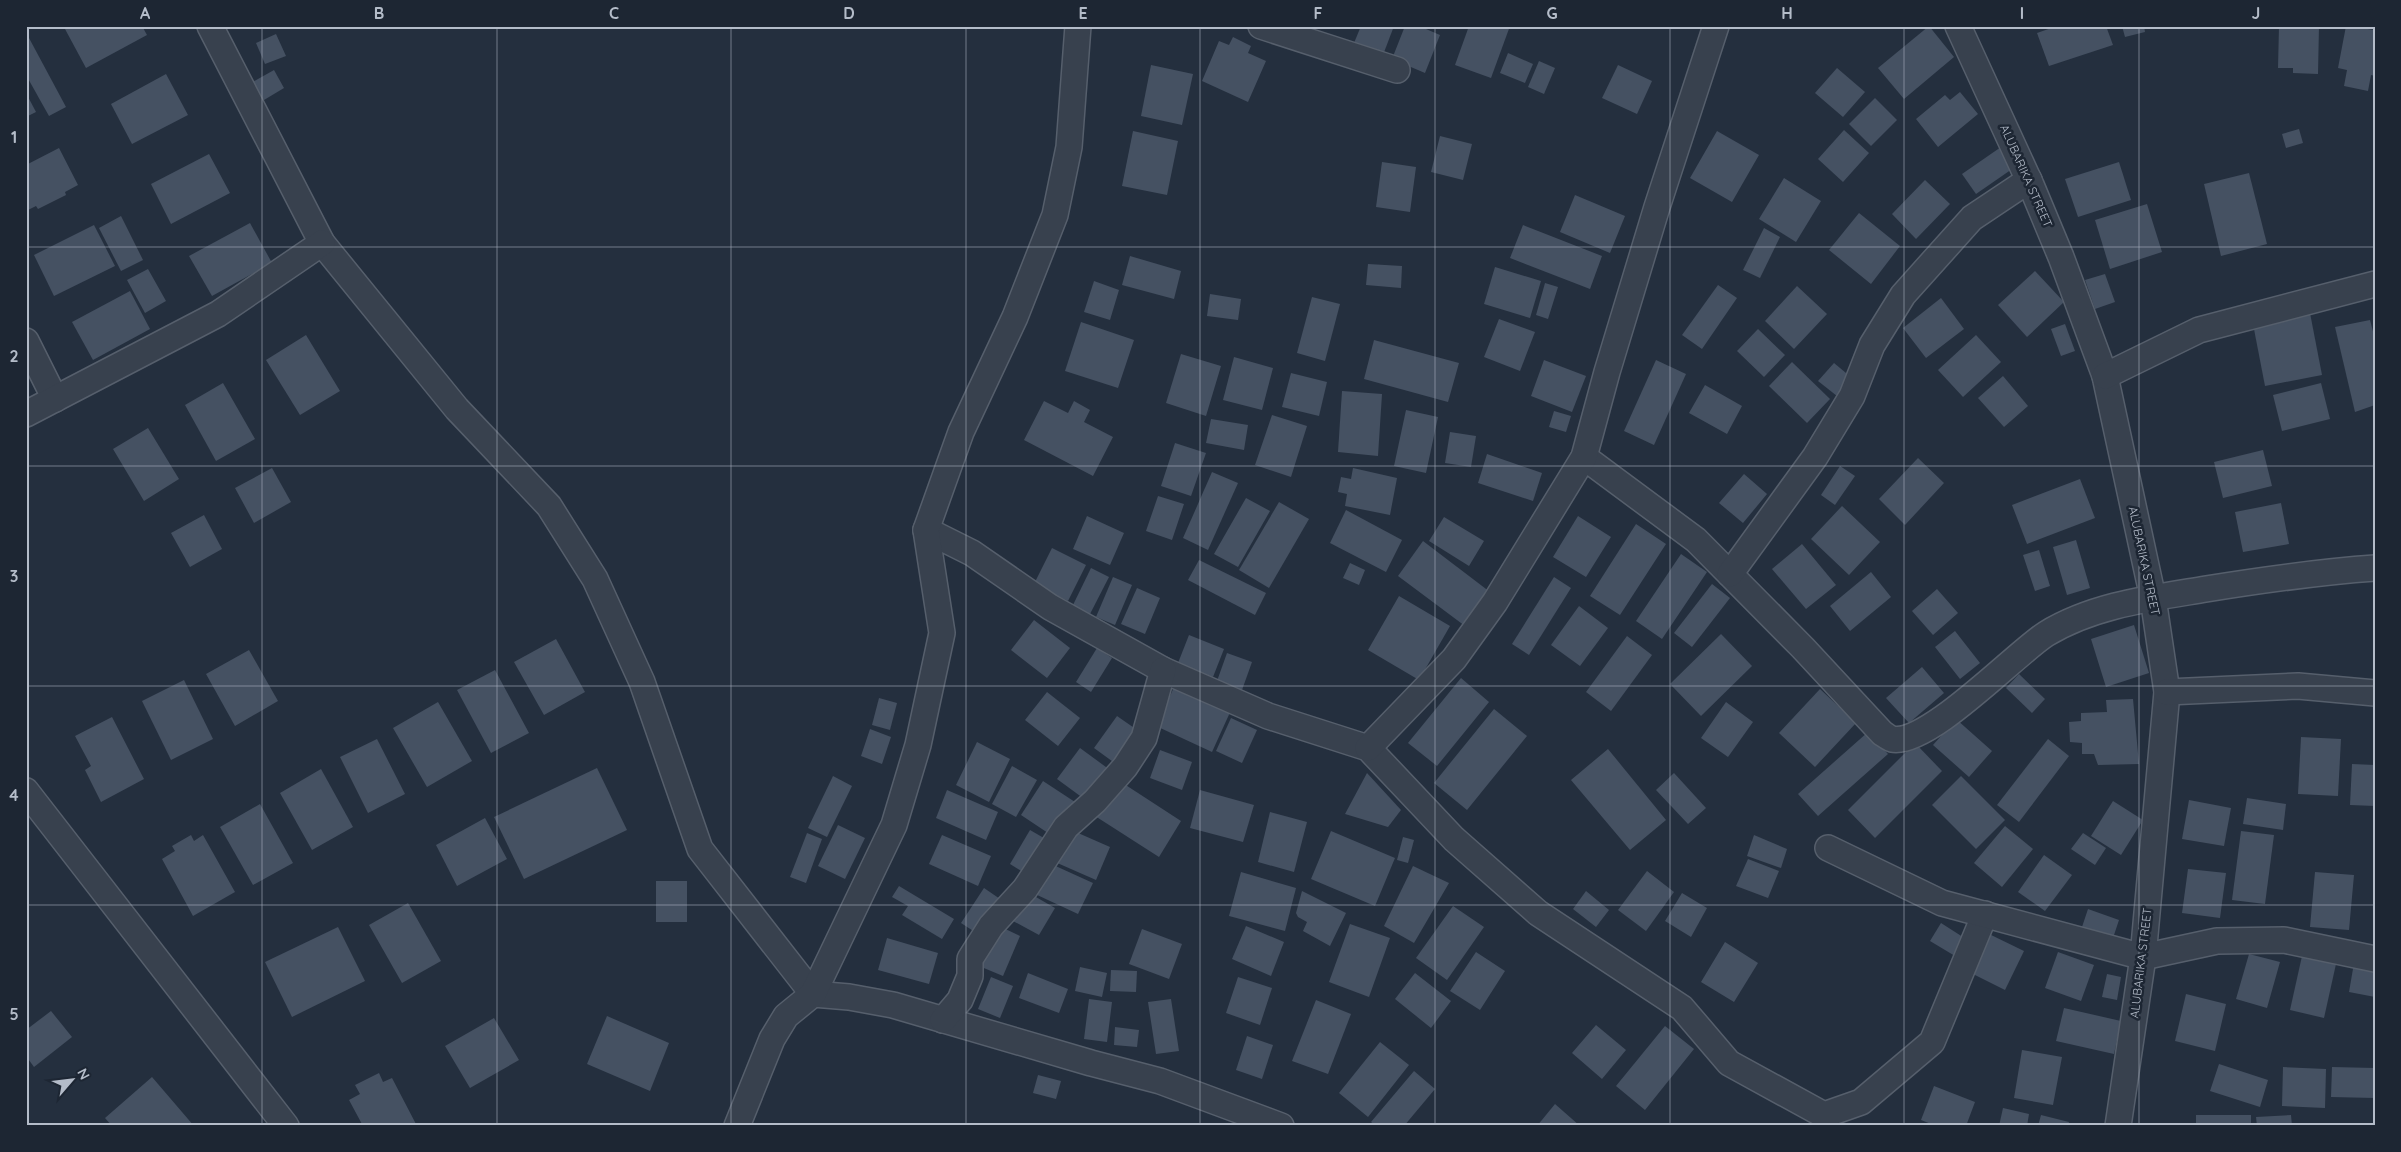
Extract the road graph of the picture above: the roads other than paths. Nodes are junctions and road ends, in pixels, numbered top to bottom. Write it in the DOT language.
graph roads {
  1 [pos="210,26"];
  2 [pos="1078,26"];
  3 [pos="1261,26"];
  4 [pos="1716,26"];
  5 [pos="1958,26"];
  6 [pos="1397,70"];
  7 [pos="2029,180"];
  8 [pos="322,243"];
  9 [pos="2375,284"];
  10 [pos="26,341"];
  11 [pos="2105,376"];
  12 [pos="55,399"];
  13 [pos="26,414"];
  14 [pos="1584,457"];
  15 [pos="926,530"];
  16 [pos="2375,568"];
  17 [pos="1730,574"];
  18 [pos="2153,598"];
  19 [pos="1163,670"];
  20 [pos="2167,692"];
  21 [pos="2375,693"];
  22 [pos="1368,748"];
  23 [pos="26,791"];
  24 [pos="1828,848"];
  25 [pos="1985,914"];
  26 [pos="2143,957"];
  27 [pos="2375,959"];
  28 [pos="813,994"];
  29 [pos="943,1020"];
  30 [pos="286,1126"];
  31 [pos="737,1126"];
  32 [pos="1282,1126"];
  33 [pos="2118,1126"];
  1 -- 8 [label="street"];
  2 -- 15 [label="street"];
  3 -- 6 [label="street"];
  4 -- 14 [label="street"];
  5 -- 7 [label="street, ALUBARIKA STREET"];
  7 -- 11 [label="street, ALUBARIKA STREET"];
  7 -- 17 [label="street"];
  8 -- 12 [label="street"];
  8 -- 28 [label="street"];
  9 -- 11 [label="street"];
  10 -- 12 [label="street"];
  11 -- 18 [label="street, ALUBARIKA STREET"];
  12 -- 13 [label="street"];
  14 -- 17 [label="street"];
  14 -- 22 [label="street"];
  15 -- 19 [label="street"];
  15 -- 28 [label="street"];
  16 -- 18 [label="street"];
  17 -- 18 [label="street"];
  18 -- 20 [label="street, ALUBARIKA STREET"];
  19 -- 22 [label="street"];
  19 -- 29 [label="street"];
  20 -- 21 [label="street"];
  20 -- 26 [label="street, ALUBARIKA STREET"];
  22 -- 25 [label="street"];
  23 -- 30 [label="street"];
  24 -- 25 [label="street"];
  25 -- 26 [label="street"];
  26 -- 27 [label="street"];
  26 -- 33 [label="street, ALUBARIKA STREET"];
  28 -- 29 [label="street"];
  28 -- 31 [label="street"];
  29 -- 32 [label="street"];
}
